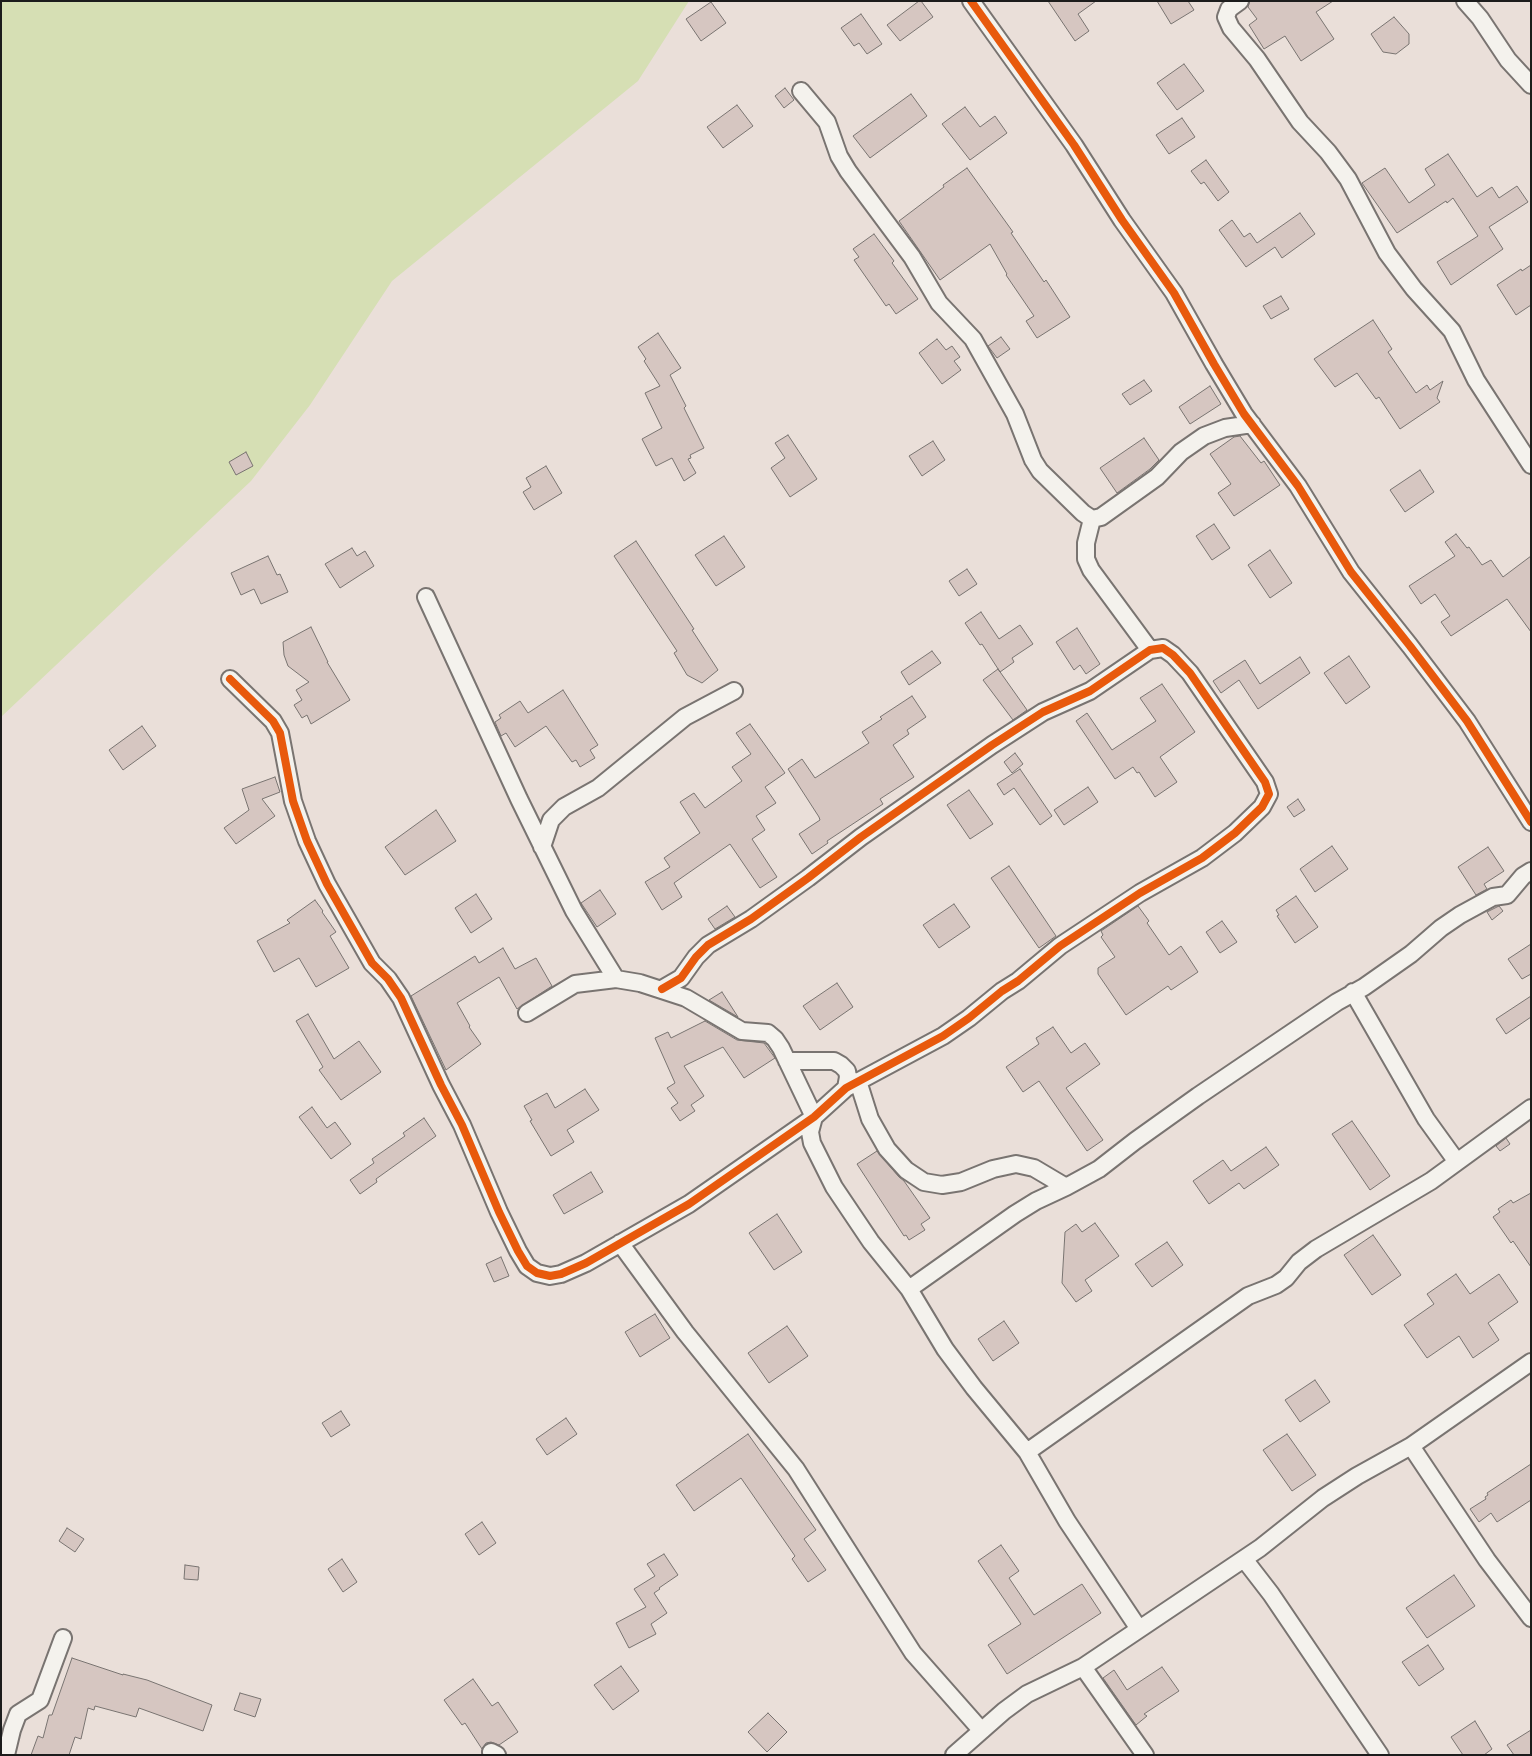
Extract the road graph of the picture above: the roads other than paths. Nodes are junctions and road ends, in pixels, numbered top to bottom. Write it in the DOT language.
graph roads {
  1 [pos="971,1"];
  2 [pos="1240,1"];
  3 [pos="1465,1"];
  4 [pos="1531,85"];
  5 [pos="801,91"];
  6 [pos="1252,424"];
  7 [pos="1531,465"];
  8 [pos="1092,519"];
  9 [pos="426,598"];
  10 [pos="1150,650"];
  11 [pos="230,680"];
  12 [pos="734,691"];
  13 [pos="1531,822"];
  14 [pos="542,846"];
  15 [pos="1531,871"];
  16 [pos="681,978"];
  17 [pos="616,979"];
  18 [pos="662,989"];
  19 [pos="1353,992"];
  20 [pos="686,998"];
  21 [pos="527,1013"];
  22 [pos="787,1061"];
  23 [pos="852,1085"];
  24 [pos="1531,1108"];
  25 [pos="814,1117"];
  26 [pos="1458,1162"];
  27 [pos="1066,1187"];
  28 [pos="620,1243"];
  29 [pos="909,1289"];
  30 [pos="1531,1362"];
  31 [pos="1412,1446"];
  32 [pos="1027,1452"];
  33 [pos="1244,1559"];
  34 [pos="1531,1618"];
  35 [pos="1139,1629"];
  36 [pos="63,1638"];
  37 [pos="1083,1667"];
  38 [pos="981,1730"];
  39 [pos="6,1755"];
  40 [pos="954,1755"];
  41 [pos="1145,1755"];
  42 [pos="1380,1755"];
  1 -- 6 [label="street"];
  2 -- 7 [label="street"];
  3 -- 4 [label="street"];
  5 -- 8 [label="street"];
  6 -- 8 [label="street"];
  6 -- 13 [label="street"];
  8 -- 10 [label="street"];
  9 -- 14 [label="street"];
  10 -- 16 [label="street"];
  10 -- 23 [label="street"];
  11 -- 28 [label="street"];
  12 -- 14 [label="street"];
  14 -- 17 [label="street"];
  15 -- 19 [label="street"];
  16 -- 18 [label="street"];
  16 -- 20 [label="street"];
  17 -- 18 [label="street"];
  17 -- 21 [label="street"];
  18 -- 20 [label="street"];
  19 -- 26 [label="street"];
  19 -- 27 [label="street"];
  20 -- 22 [label="street"];
  22 -- 23 [label="street"];
  22 -- 25 [label="street"];
  23 -- 25 [label="street"];
  23 -- 27 [label="street"];
  24 -- 26 [label="street"];
  25 -- 28 [label="street"];
  25 -- 29 [label="street"];
  26 -- 32 [label="street"];
  27 -- 29 [label="street"];
  28 -- 38 [label="street"];
  29 -- 32 [label="street"];
  30 -- 31 [label="street"];
  31 -- 33 [label="street"];
  31 -- 34 [label="street"];
  32 -- 35 [label="street"];
  33 -- 35 [label="street"];
  33 -- 42 [label="street"];
  35 -- 37 [label="street"];
  36 -- 39 [label="street"];
  37 -- 38 [label="street"];
  37 -- 41 [label="street"];
  38 -- 40 [label="street"];
}
